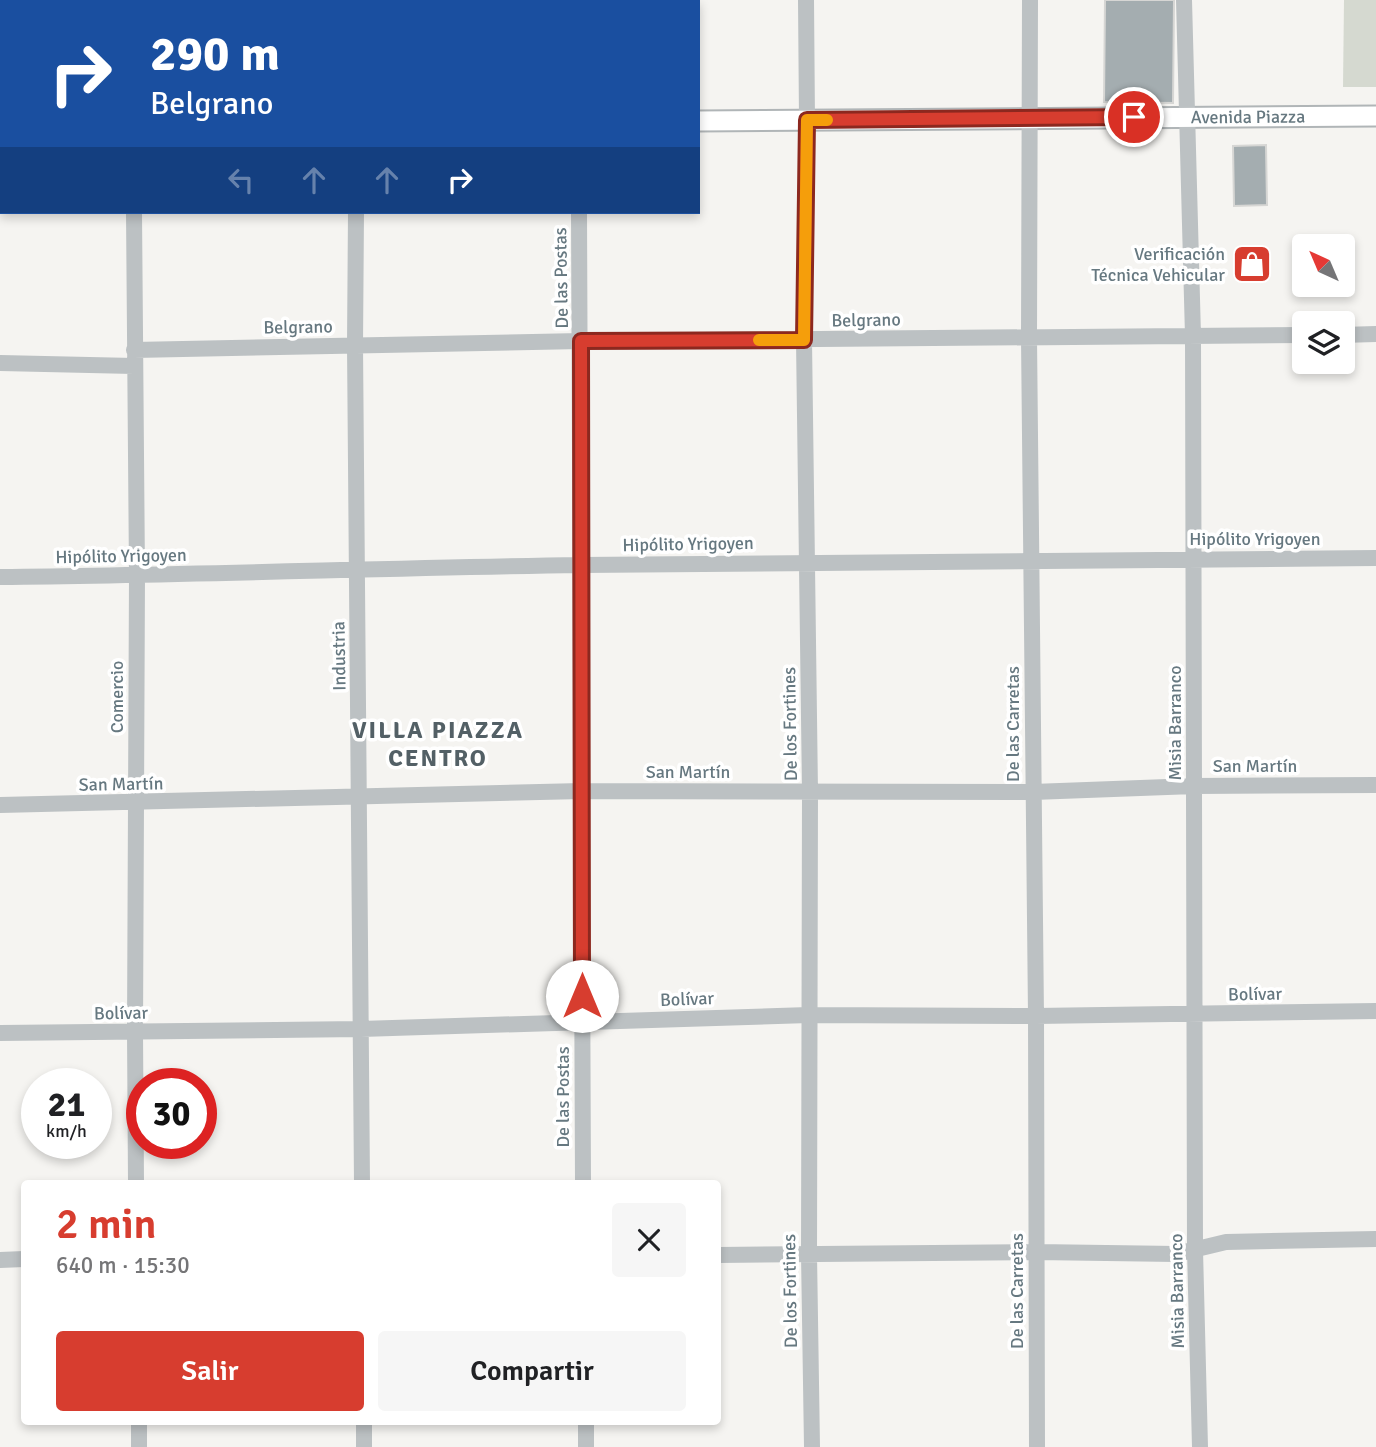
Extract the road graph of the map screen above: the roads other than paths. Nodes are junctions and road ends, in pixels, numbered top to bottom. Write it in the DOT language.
graph roads {
  1 [pos="806,0"];
  2 [pos="1030,0"];
  3 [pos="1184,0"];
  4 [pos="1186,116"];
  5 [pos="1376,116"];
  6 [pos="1031,118"];
  7 [pos="807,120"];
  8 [pos="700,121"];
  9 [pos="134,214"];
  10 [pos="356,214"];
  11 [pos="579,214"];
  12 [pos="1376,334"];
  13 [pos="1292,335"];
  14 [pos="1355,335"];
  15 [pos="1193,337"];
  16 [pos="1029,338"];
  17 [pos="804,340"];
  18 [pos="581,341"];
  19 [pos="355,345"];
  20 [pos="134,358"];
  21 [pos="0,363"];
  22 [pos="1376,558"];
  23 [pos="1031,559"];
  24 [pos="1194,559"];
  25 [pos="807,562"];
  26 [pos="581,565"];
  27 [pos="358,569"];
  28 [pos="137,575"];
  29 [pos="0,577"];
  30 [pos="1376,785"];
  31 [pos="1194,786"];
  32 [pos="582,791"];
  33 [pos="810,792"];
  34 [pos="1033,792"];
  35 [pos="360,797"];
  36 [pos="135,803"];
  37 [pos="0,805"];
  38 [pos="1376,1012"];
  39 [pos="1194,1014"];
  40 [pos="808,1015"];
  41 [pos="1036,1016"];
  42 [pos="582,1021"];
  43 [pos="362,1029"];
  44 [pos="135,1032"];
  45 [pos="0,1033"];
  46 [pos="136,1180"];
  47 [pos="362,1180"];
  48 [pos="583,1180"];
  49 [pos="1376,1239"];
  50 [pos="1195,1250"];
  51 [pos="1036,1252"];
  52 [pos="809,1254"];
  53 [pos="721,1255"];
  54 [pos="21,1259"];
  55 [pos="0,1260"];
  56 [pos="139,1425"];
  57 [pos="364,1425"];
  58 [pos="586,1425"];
  59 [pos="139,1447"];
  60 [pos="364,1447"];
  61 [pos="586,1447"];
  62 [pos="812,1447"];
  63 [pos="1037,1447"];
  64 [pos="1200,1447"];
  1 -- 7 [label="street, De los Fortines"];
  2 -- 6 [label="street, De las Carretas"];
  3 -- 4 [label="street, Misia Barranco"];
  4 -- 5 [label="main road, Avenida Piazza"];
  4 -- 6 [label="main road, Avenida Piazza"];
  4 -- 15 [label="street, Misia Barranco"];
  6 -- 7 [label="main road, Avenida Piazza"];
  6 -- 16 [label="street, De las Carretas"];
  7 -- 8 [label="main road, Avenida Piazza"];
  7 -- 17 [label="street, De los Fortines"];
  9 -- 20 [label="street, Comercio"];
  10 -- 19 [label="street, Industria"];
  11 -- 18 [label="street, De las Postas"];
  12 -- 14 [label="street"];
  13 -- 15 [label="street, Belgrano"];
  15 -- 16 [label="street, Belgrano"];
  15 -- 24 [label="street, Misia Barranco"];
  16 -- 17 [label="street, Belgrano"];
  16 -- 23 [label="street, De las Carretas"];
  17 -- 18 [label="street, Belgrano"];
  17 -- 25 [label="street, De los Fortines"];
  18 -- 19 [label="street, Belgrano"];
  18 -- 26 [label="street, De las Postas"];
  19 -- 20 [label="street, Belgrano"];
  19 -- 27 [label="street, Industria"];
  20 -- 21 [label="street, Belgrano"];
  20 -- 28 [label="street, Comercio"];
  22 -- 24 [label="street, Hipólito Yrigoyen"];
  23 -- 24 [label="street, Hipólito Yrigoyen"];
  23 -- 25 [label="street, Hipólito Yrigoyen"];
  23 -- 34 [label="street, De las Carretas"];
  24 -- 31 [label="street, Misia Barranco"];
  25 -- 26 [label="street, Hipólito Yrigoyen"];
  25 -- 33 [label="street, De los Fortines"];
  26 -- 27 [label="street, Hipólito Yrigoyen"];
  26 -- 32 [label="street, De las Postas"];
  27 -- 28 [label="street, Hipólito Yrigoyen"];
  27 -- 35 [label="street, Industria"];
  28 -- 29 [label="street, Hipólito Yrigoyen"];
  28 -- 36 [label="street, Comercio"];
  30 -- 31 [label="street, San Martín"];
  31 -- 34 [label="street, San Martín"];
  31 -- 39 [label="street, Misia Barranco"];
  32 -- 33 [label="street, San Martín"];
  32 -- 35 [label="street, San Martín"];
  32 -- 42 [label="street, De las Postas"];
  33 -- 34 [label="street, San Martín"];
  33 -- 40 [label="street, De los Fortines"];
  34 -- 41 [label="street, De las Carretas"];
  35 -- 36 [label="street, San Martín"];
  35 -- 43 [label="street, Industria"];
  36 -- 37 [label="street, San Martín"];
  36 -- 44 [label="street, Comercio"];
  38 -- 39 [label="street, Bolívar"];
  39 -- 41 [label="street, Bolívar"];
  39 -- 50 [label="street, Misia Barranco"];
  40 -- 41 [label="street, Bolívar"];
  40 -- 42 [label="street, Bolívar"];
  40 -- 52 [label="street, De los Fortines"];
  41 -- 51 [label="street, De las Carretas"];
  42 -- 43 [label="street, Bolívar"];
  42 -- 48 [label="street, De las Postas"];
  43 -- 44 [label="street, Bolívar"];
  43 -- 47 [label="street, Industria"];
  44 -- 45 [label="street, Bolívar"];
  44 -- 46 [label="street, Comercio"];
  49 -- 50 [label="street"];
  50 -- 51 [label="street"];
  50 -- 64 [label="street, Misia Barranco"];
  51 -- 52 [label="street"];
  51 -- 63 [label="street, De las Carretas"];
  52 -- 53 [label="street"];
  52 -- 62 [label="street, De los Fortines"];
  54 -- 55 [label="street"];
  56 -- 59 [label="street"];
  57 -- 60 [label="street"];
  58 -- 61 [label="street"];
}
